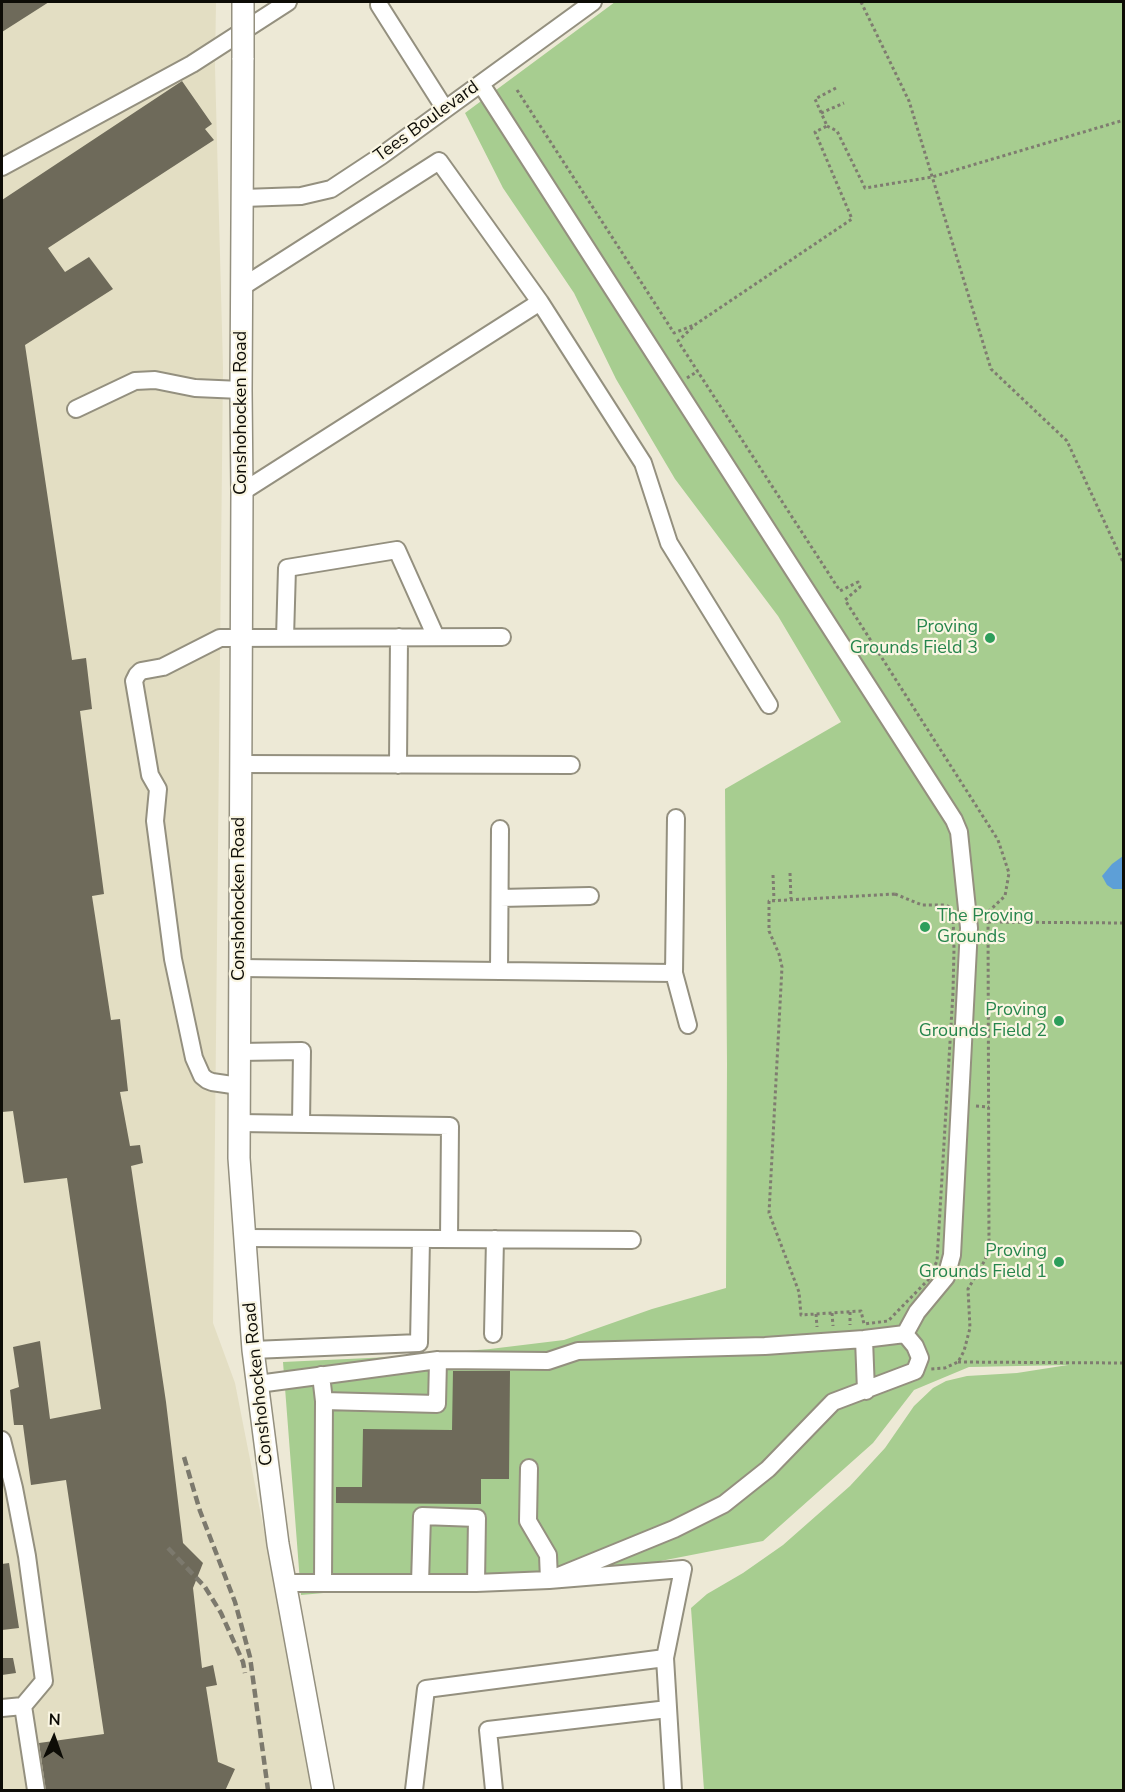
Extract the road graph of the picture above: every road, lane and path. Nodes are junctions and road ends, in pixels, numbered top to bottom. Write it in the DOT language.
graph roads {
  1 [pos="243,2"];
  2 [pos="288,2"];
  3 [pos="593,2"];
  4 [pos="861,2"];
  5 [pos="379,4"];
  6 [pos="481,84"];
  7 [pos="836,88"];
  8 [pos="517,90"];
  9 [pos="844,103"];
  10 [pos="445,110"];
  11 [pos="821,113"];
  12 [pos="1124,120"];
  13 [pos="827,126"];
  14 [pos="2,167"];
  15 [pos="932,177"];
  16 [pos="243,198"];
  17 [pos="243,287"];
  18 [pos="540,302"];
  19 [pos="696,324"];
  20 [pos="674,333"];
  21 [pos="678,341"];
  22 [pos="241,390"];
  23 [pos="75,409"];
  24 [pos="242,492"];
  25 [pos="1124,564"];
  26 [pos="840,591"];
  27 [pos="845,600"];
  28 [pos="399,637"];
  29 [pos="435,637"];
  30 [pos="502,637"];
  31 [pos="241,638"];
  32 [pos="285,638"];
  33 [pos="770,705"];
  34 [pos="241,764"];
  35 [pos="398,765"];
  36 [pos="571,765"];
  37 [pos="676,818"];
  38 [pos="500,830"];
  39 [pos="790,873"];
  40 [pos="772,875"];
  41 [pos="590,896"];
  42 [pos="500,898"];
  43 [pos="791,899"];
  44 [pos="774,900"];
  45 [pos="988,922"];
  46 [pos="1124,923"];
  47 [pos="240,968"];
  48 [pos="499,971"];
  49 [pos="674,973"];
  50 [pos="688,1025"];
  51 [pos="240,1052"];
  52 [pos="239,1086"];
  53 [pos="976,1107"];
  54 [pos="989,1107"];
  55 [pos="239,1123"];
  56 [pos="302,1124"];
  57 [pos="245,1238"];
  58 [pos="421,1239"];
  59 [pos="449,1239"];
  60 [pos="495,1239"];
  61 [pos="632,1240"];
  62 [pos="493,1334"];
  63 [pos="905,1334"];
  64 [pos="864,1339"];
  65 [pos="253,1350"];
  66 [pos="438,1360"];
  67 [pos="958,1362"];
  68 [pos="1124,1363"];
  69 [pos="915,1371"];
  70 [pos="321,1375"];
  71 [pos="258,1384"];
  72 [pos="866,1391"];
  73 [pos="324,1401"];
  74 [pos="2,1440"];
  75 [pos="529,1468"];
  76 [pos="549,1580"];
  77 [pos="285,1583"];
  78 [pos="323,1583"];
  79 [pos="420,1583"];
  80 [pos="476,1583"];
  81 [pos="665,1658"];
  82 [pos="23,1706"];
  83 [pos="2,1708"];
  84 [pos="668,1710"];
  85 [pos="36,1791"];
  86 [pos="323,1791"];
  87 [pos="414,1791"];
  88 [pos="494,1791"];
  89 [pos="673,1791"];
  1 -- 16 [label="main road, Conshohocken Road, bridge"];
  2 -- 14 [label="lane"];
  3 -- 6 [label="lane, Tees Boulevard"];
  4 -- 15 [label="path"];
  5 -- 10 [label="lane"];
  6 -- 10 [label="lane, Tees Boulevard"];
  6 -- 63 [label="lane"];
  7 -- 11 [label="path"];
  8 -- 20 [label="path"];
  9 -- 11 [label="path"];
  10 -- 16 [label="lane, Tees Boulevard"];
  11 -- 13 [label="path"];
  12 -- 15 [label="path"];
  13 -- 15 [label="path"];
  13 -- 19 [label="path"];
  15 -- 25 [label="path"];
  16 -- 17 [label="main road, Conshohocken Road"];
  17 -- 18 [label="lane"];
  17 -- 22 [label="main road, Conshohocken Road"];
  18 -- 24 [label="lane"];
  18 -- 33 [label="lane"];
  19 -- 20 [label="path"];
  19 -- 21 [label="path"];
  20 -- 21 [label="path"];
  21 -- 26 [label="path"];
  22 -- 23 [label="lane"];
  22 -- 24 [label="main road, Conshohocken Road"];
  24 -- 31 [label="main road, Conshohocken Road"];
  26 -- 27 [label="path"];
  26 -- 27 [label="path"];
  27 -- 45 [label="path"];
  28 -- 29 [label="lane"];
  28 -- 32 [label="lane"];
  28 -- 35 [label="lane"];
  29 -- 30 [label="lane"];
  29 -- 32 [label="lane"];
  31 -- 32 [label="lane"];
  31 -- 34 [label="main road, Conshohocken Road"];
  31 -- 52 [label="lane"];
  34 -- 35 [label="lane"];
  34 -- 47 [label="main road, Conshohocken Road"];
  35 -- 36 [label="lane"];
  37 -- 49 [label="lane"];
  38 -- 42 [label="lane"];
  39 -- 43 [label="path"];
  40 -- 44 [label="path"];
  41 -- 42 [label="lane"];
  42 -- 48 [label="lane"];
  43 -- 44 [label="path"];
  43 -- 44 [label="path"];
  45 -- 46 [label="path"];
  45 -- 54 [label="path"];
  47 -- 48 [label="lane"];
  47 -- 51 [label="main road, Conshohocken Road"];
  48 -- 49 [label="lane"];
  49 -- 50 [label="lane"];
  51 -- 52 [label="main road, Conshohocken Road"];
  51 -- 56 [label="lane"];
  52 -- 55 [label="main road, Conshohocken Road"];
  53 -- 54 [label="path"];
  54 -- 67 [label="path"];
  55 -- 56 [label="lane"];
  55 -- 57 [label="main road, Conshohocken Road"];
  56 -- 59 [label="lane"];
  57 -- 58 [label="lane"];
  57 -- 65 [label="main road, Conshohocken Road"];
  58 -- 59 [label="lane"];
  58 -- 65 [label="lane"];
  59 -- 60 [label="lane"];
  60 -- 61 [label="lane"];
  60 -- 62 [label="lane"];
  63 -- 64 [label="lane"];
  63 -- 69 [label="lane"];
  64 -- 66 [label="lane"];
  64 -- 72 [label="lane"];
  65 -- 71 [label="main road, Conshohocken Road"];
  66 -- 70 [label="lane"];
  66 -- 73 [label="lane"];
  67 -- 68 [label="path"];
  67 -- 69 [label="path"];
  69 -- 72 [label="lane"];
  70 -- 71 [label="lane"];
  70 -- 73 [label="lane"];
  71 -- 77 [label="main road, Conshohocken Road"];
  72 -- 76 [label="lane"];
  73 -- 78 [label="lane"];
  74 -- 82 [label="lane"];
  75 -- 76 [label="lane"];
  76 -- 80 [label="lane"];
  76 -- 81 [label="lane"];
  77 -- 78 [label="lane"];
  77 -- 86 [label="main road, Conshohocken Road"];
  78 -- 79 [label="lane"];
  79 -- 80 [label="lane"];
  79 -- 80 [label="lane"];
  81 -- 84 [label="lane"];
  81 -- 87 [label="lane"];
  82 -- 83 [label="lane"];
  82 -- 85 [label="lane"];
  84 -- 88 [label="lane"];
  84 -- 89 [label="lane"];
}
